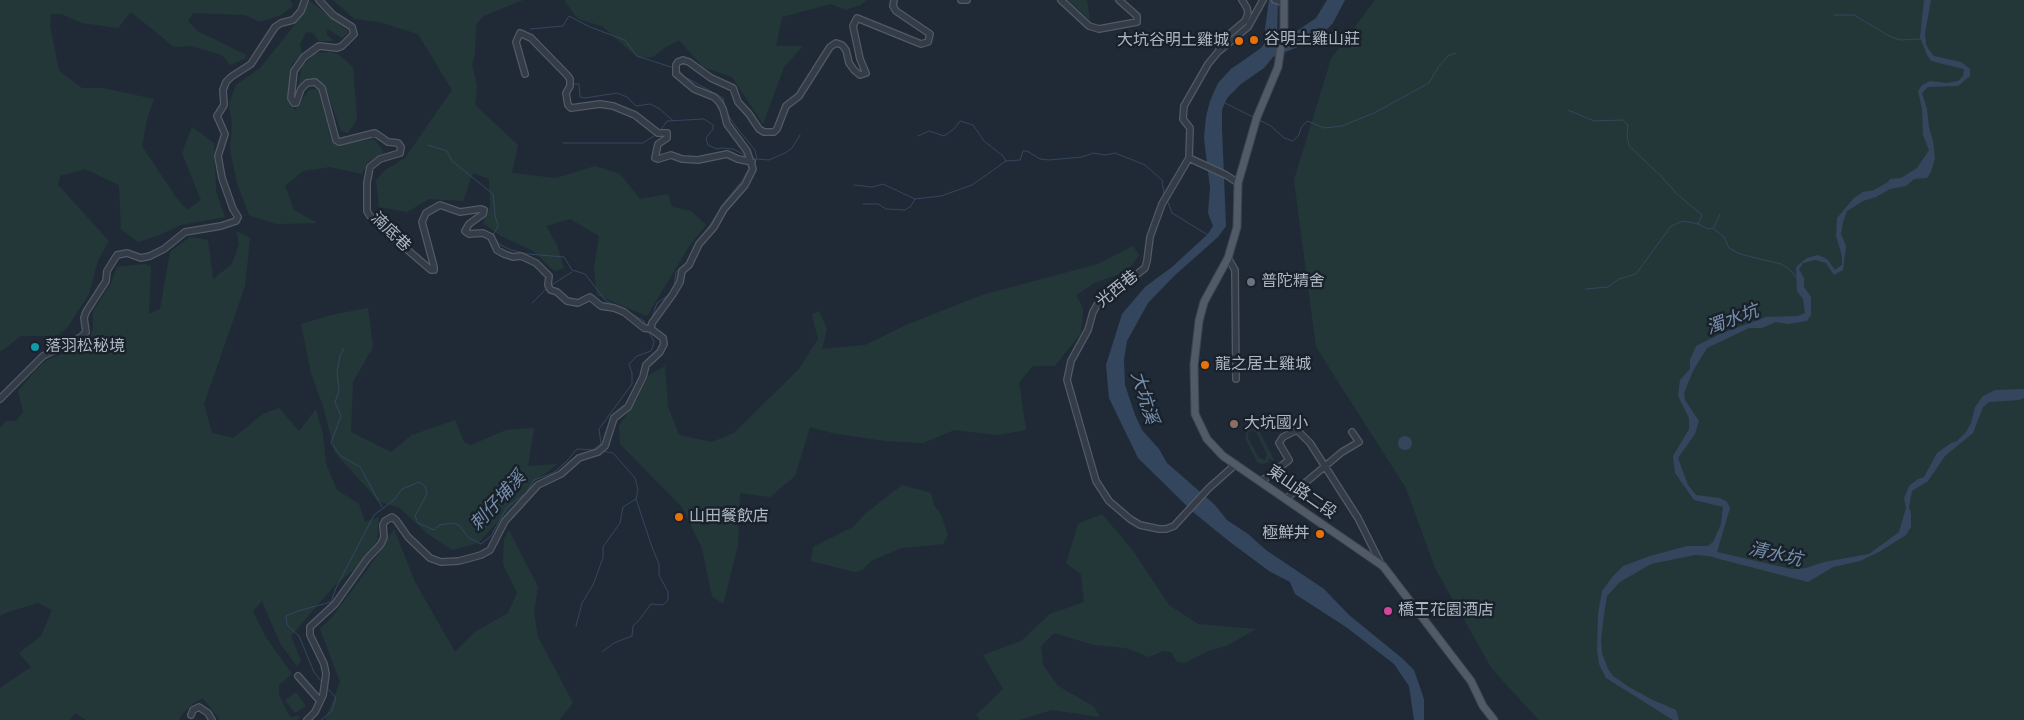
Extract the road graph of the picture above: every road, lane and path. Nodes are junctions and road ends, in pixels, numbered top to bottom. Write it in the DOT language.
graph roads {
  1 [pos="304,0"];
  2 [pos="319,0"];
  3 [pos="894,0"];
  4 [pos="961,0"];
  5 [pos="967,0"];
  6 [pos="1060,0"];
  7 [pos="1119,0"];
  8 [pos="1242,0"];
  9 [pos="1263,0"];
  10 [pos="1274,0"];
  11 [pos="1284,2"];
  12 [pos="1218,52"];
  13 [pos="525,74"];
  14 [pos="1188,158"];
  15 [pos="752,162"];
  16 [pos="1238,184"];
  17 [pos="1228,258"];
  18 [pos="651,329"];
  19 [pos="1236,379"];
  20 [pos="0,399"];
  21 [pos="1352,432"];
  22 [pos="1236,464"];
  23 [pos="1325,466"];
  24 [pos="1262,481"];
  25 [pos="1287,498"];
  26 [pos="1383,566"];
  27 [pos="298,676"];
  28 [pos="320,701"];
  29 [pos="191,715"];
  30 [pos="212,720"];
  31 [pos="307,720"];
  32 [pos="1494,720"];
  1 -- 20 [label="street"];
  2 -- 18 [label="street, 湳底巷"];
  3 -- 15 [label="street"];
  4 -- 5 [label="street"];
  6 -- 7 [label="street"];
  8 -- 12 [label="street, 光西巷"];
  9 -- 12 [label="street, 光西巷"];
  10 -- 11 [label="street"];
  11 -- 16 [label="main road, 東山路二段"];
  12 -- 14 [label="street, 光西巷"];
  13 -- 15 [label="street"];
  14 -- 16 [label="street"];
  14 -- 22 [label="street, 光西巷"];
  15 -- 18 [label="street"];
  16 -- 17 [label="main road, 東山路二段"];
  17 -- 19 [label="street"];
  17 -- 22 [label="main road, 東山路二段"];
  18 -- 28 [label="street"];
  21 -- 23 [label="street"];
  22 -- 24 [label="main road, 東山路二段"];
  23 -- 24 [label="street"];
  23 -- 25 [label="street"];
  23 -- 26 [label="street"];
  24 -- 25 [label="main road, 東山路二段"];
  25 -- 26 [label="main road, 東山路二段"];
  26 -- 32 [label="main road, 東山路二段"];
  27 -- 28 [label="street"];
  28 -- 31 [label="street"];
  29 -- 30 [label="street"];
}
